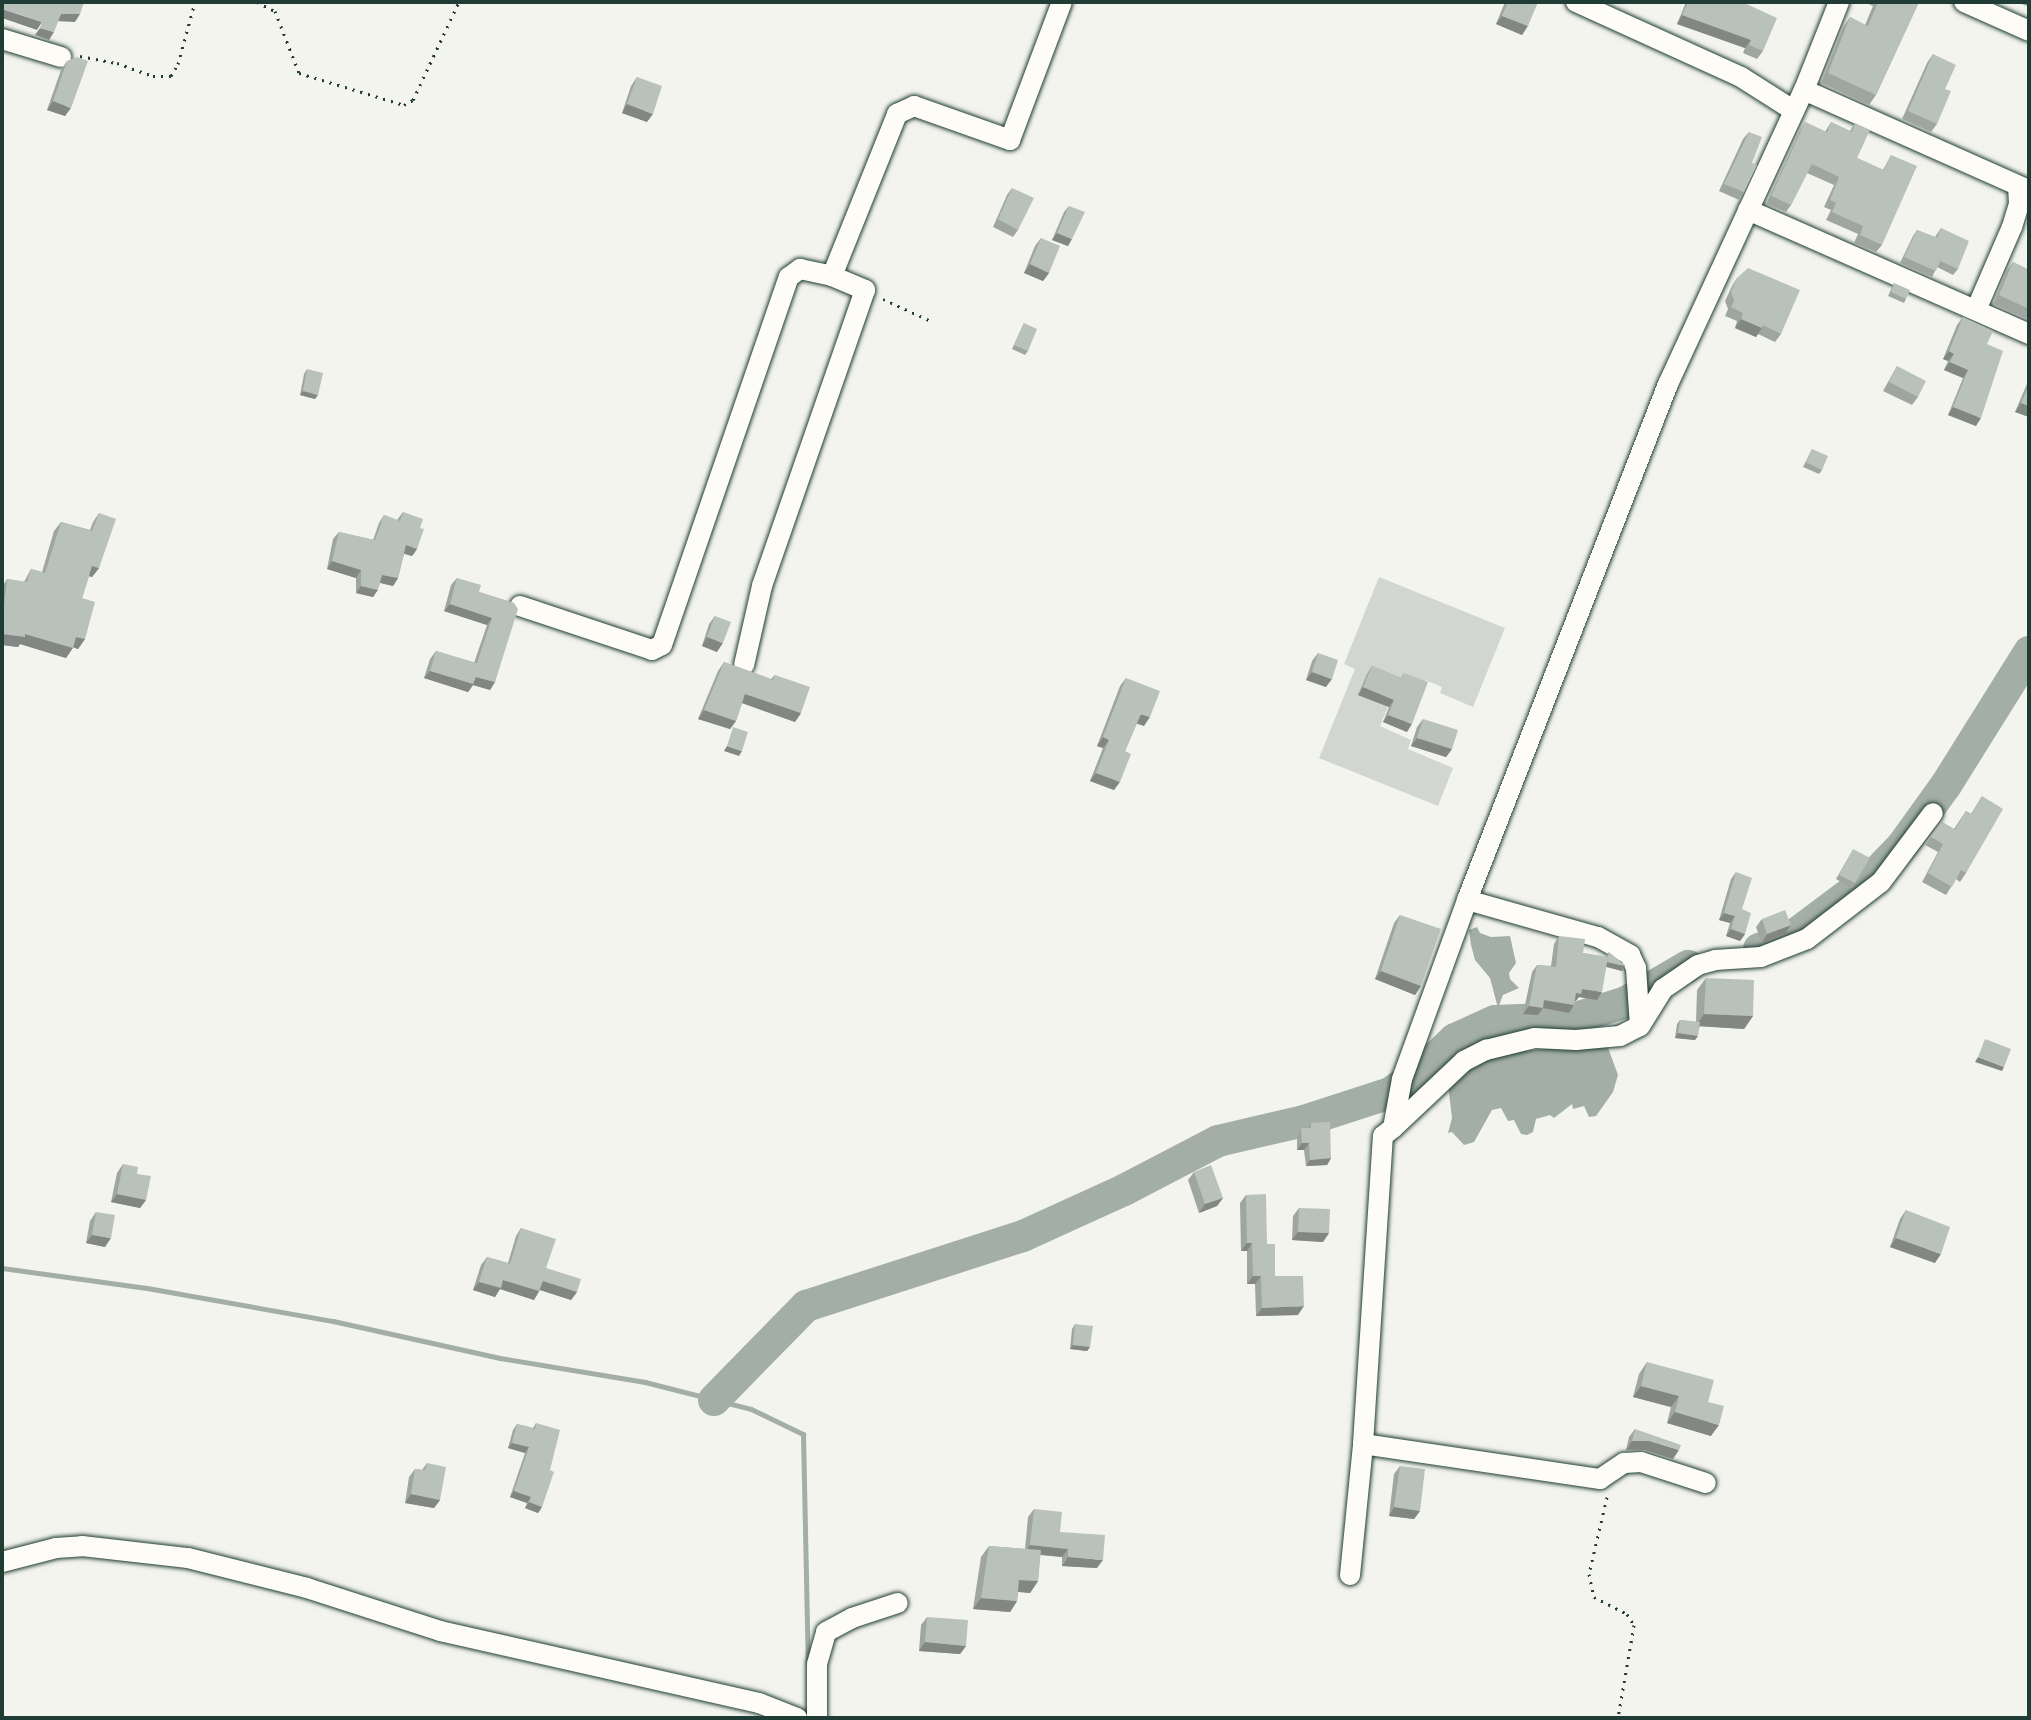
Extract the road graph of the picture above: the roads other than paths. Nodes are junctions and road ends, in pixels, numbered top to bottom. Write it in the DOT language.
graph roads {
  1 [pos="1062,2"];
  2 [pos="1576,2"];
  3 [pos="1839,2"];
  4 [pos="1964,2"];
  5 [pos="2029,31"];
  6 [pos="2,39"];
  7 [pos="61,57"];
  8 [pos="1804,90"];
  9 [pos="1793,110"];
  10 [pos="2024,188"];
  11 [pos="1748,210"];
  12 [pos="832,276"];
  13 [pos="1976,310"];
  14 [pos="2029,334"];
  15 [pos="520,606"];
  16 [pos="744,665"];
  17 [pos="1933,813"];
  18 [pos="1467,900"];
  19 [pos="1640,1026"];
  20 [pos="1394,1120"];
  21 [pos="1363,1444"];
  22 [pos="1706,1483"];
  23 [pos="2,1562"];
  24 [pos="1350,1575"];
  25 [pos="898,1603"];
  26 [pos="797,1718"];
  27 [pos="817,1718"];
  1 -- 12 [label="street"];
  2 -- 9 [label="street"];
  3 -- 8 [label="street"];
  4 -- 5 [label="street"];
  6 -- 7 [label="street"];
  8 -- 9 [label="street"];
  8 -- 10 [label="street"];
  9 -- 11 [label="street"];
  10 -- 13 [label="street"];
  11 -- 13 [label="street"];
  11 -- 18 [label="street"];
  12 -- 15 [label="street"];
  12 -- 16 [label="street"];
  13 -- 14 [label="street"];
  17 -- 19 [label="street"];
  18 -- 19 [label="street"];
  18 -- 20 [label="street"];
  19 -- 20 [label="street"];
  20 -- 21 [label="street"];
  21 -- 22 [label="street"];
  21 -- 24 [label="street"];
  23 -- 26 [label="street"];
  25 -- 27 [label="street"];
}
